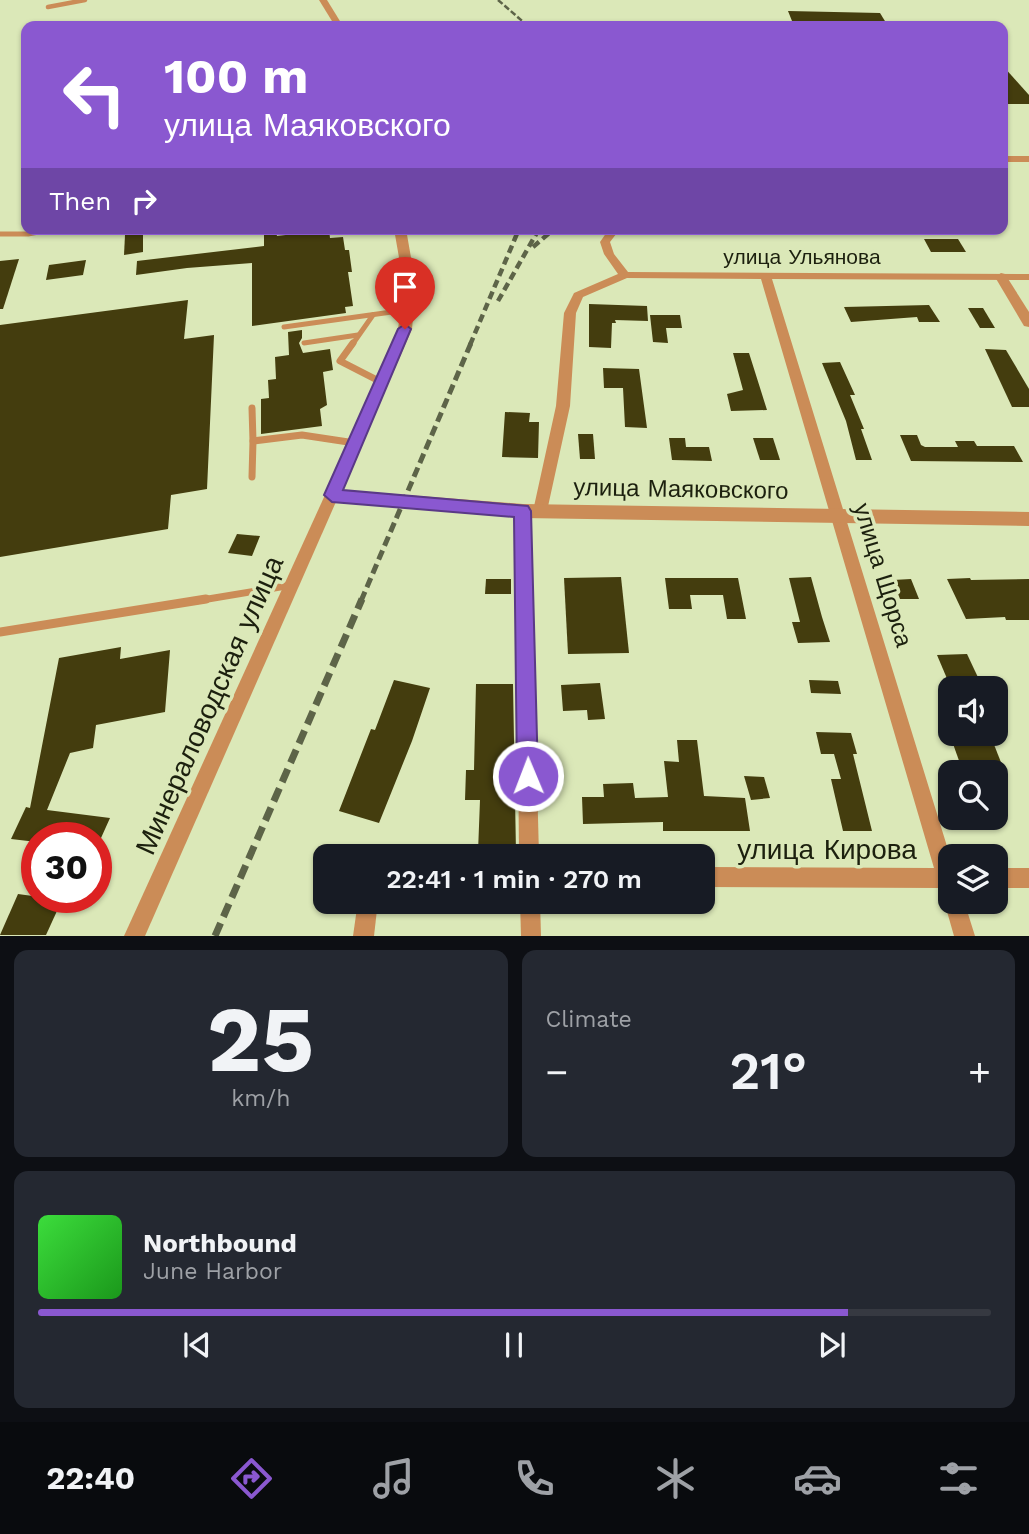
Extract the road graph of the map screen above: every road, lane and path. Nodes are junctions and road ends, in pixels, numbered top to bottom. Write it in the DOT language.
graph roads {
  1 [pos="85,0"];
  2 [pos="323,0"];
  3 [pos="48,7"];
  4 [pos="337,21"];
  5 [pos="1008,159"];
  6 [pos="1029,159"];
  7 [pos="0,234"];
  8 [pos="21,234"];
  9 [pos="401,235"];
  10 [pos="610,235"];
  11 [pos="625,275"];
  12 [pos="766,277"];
  13 [pos="1001,277"];
  14 [pos="1029,277"];
  15 [pos="406,310"];
  16 [pos="373,315"];
  17 [pos="1029,323"];
  18 [pos="284,327"];
  19 [pos="358,335"];
  20 [pos="304,343"];
  21 [pos="382,382"];
  22 [pos="251,408"];
  23 [pos="253,441"];
  24 [pos="355,443"];
  25 [pos="252,477"];
  26 [pos="332,495"];
  27 [pos="531,511"];
  28 [pos="837,517"];
  29 [pos="1029,519"];
  30 [pos="292,584"];
  31 [pos="0,632"];
  32 [pos="529,844"];
  33 [pos="938,845"];
  34 [pos="715,877"];
  35 [pos="1008,878"];
  36 [pos="1029,878"];
  37 [pos="938,881"];
  38 [pos="366,914"];
  39 [pos="530,914"];
  40 [pos="958,914"];
  41 [pos="134,936"];
  42 [pos="363,936"];
  43 [pos="531,936"];
  44 [pos="965,936"];
  1 -- 3 [label="lane"];
  2 -- 4 [label="street"];
  5 -- 6 [label="street"];
  7 -- 8 [label="lane"];
  9 -- 15 [label="street"];
  10 -- 11 [label="street"];
  11 -- 12 [label="street, улица Ульянова"];
  11 -- 27 [label="street, улица Ульянова"];
  12 -- 13 [label="street, улица Ульянова"];
  12 -- 28 [label="street, улица Щорса"];
  13 -- 14 [label="street, улица Ульянова"];
  13 -- 17 [label="street"];
  15 -- 16 [label="lane"];
  15 -- 21 [label="street"];
  16 -- 18 [label="lane"];
  16 -- 19 [label="lane"];
  19 -- 20 [label="lane"];
  19 -- 21 [label="lane"];
  21 -- 24 [label="street"];
  22 -- 23 [label="lane"];
  23 -- 24 [label="lane"];
  23 -- 25 [label="lane"];
  24 -- 26 [label="street"];
  26 -- 27 [label="street, улица Маяковского"];
  26 -- 30 [label="street, Минераловодская улица"];
  27 -- 28 [label="street, улица Маяковского"];
  27 -- 32 [label="street"];
  28 -- 29 [label="street, улица Маяковского"];
  28 -- 33 [label="street, улица Щорса"];
  30 -- 31 [label="lane"];
  30 -- 41 [label="street, Минераловодская улица"];
  34 -- 37 [label="street, улица Кирова"];
  35 -- 36 [label="street"];
  38 -- 42 [label="street"];
  39 -- 43 [label="street"];
  40 -- 44 [label="street"];
}
